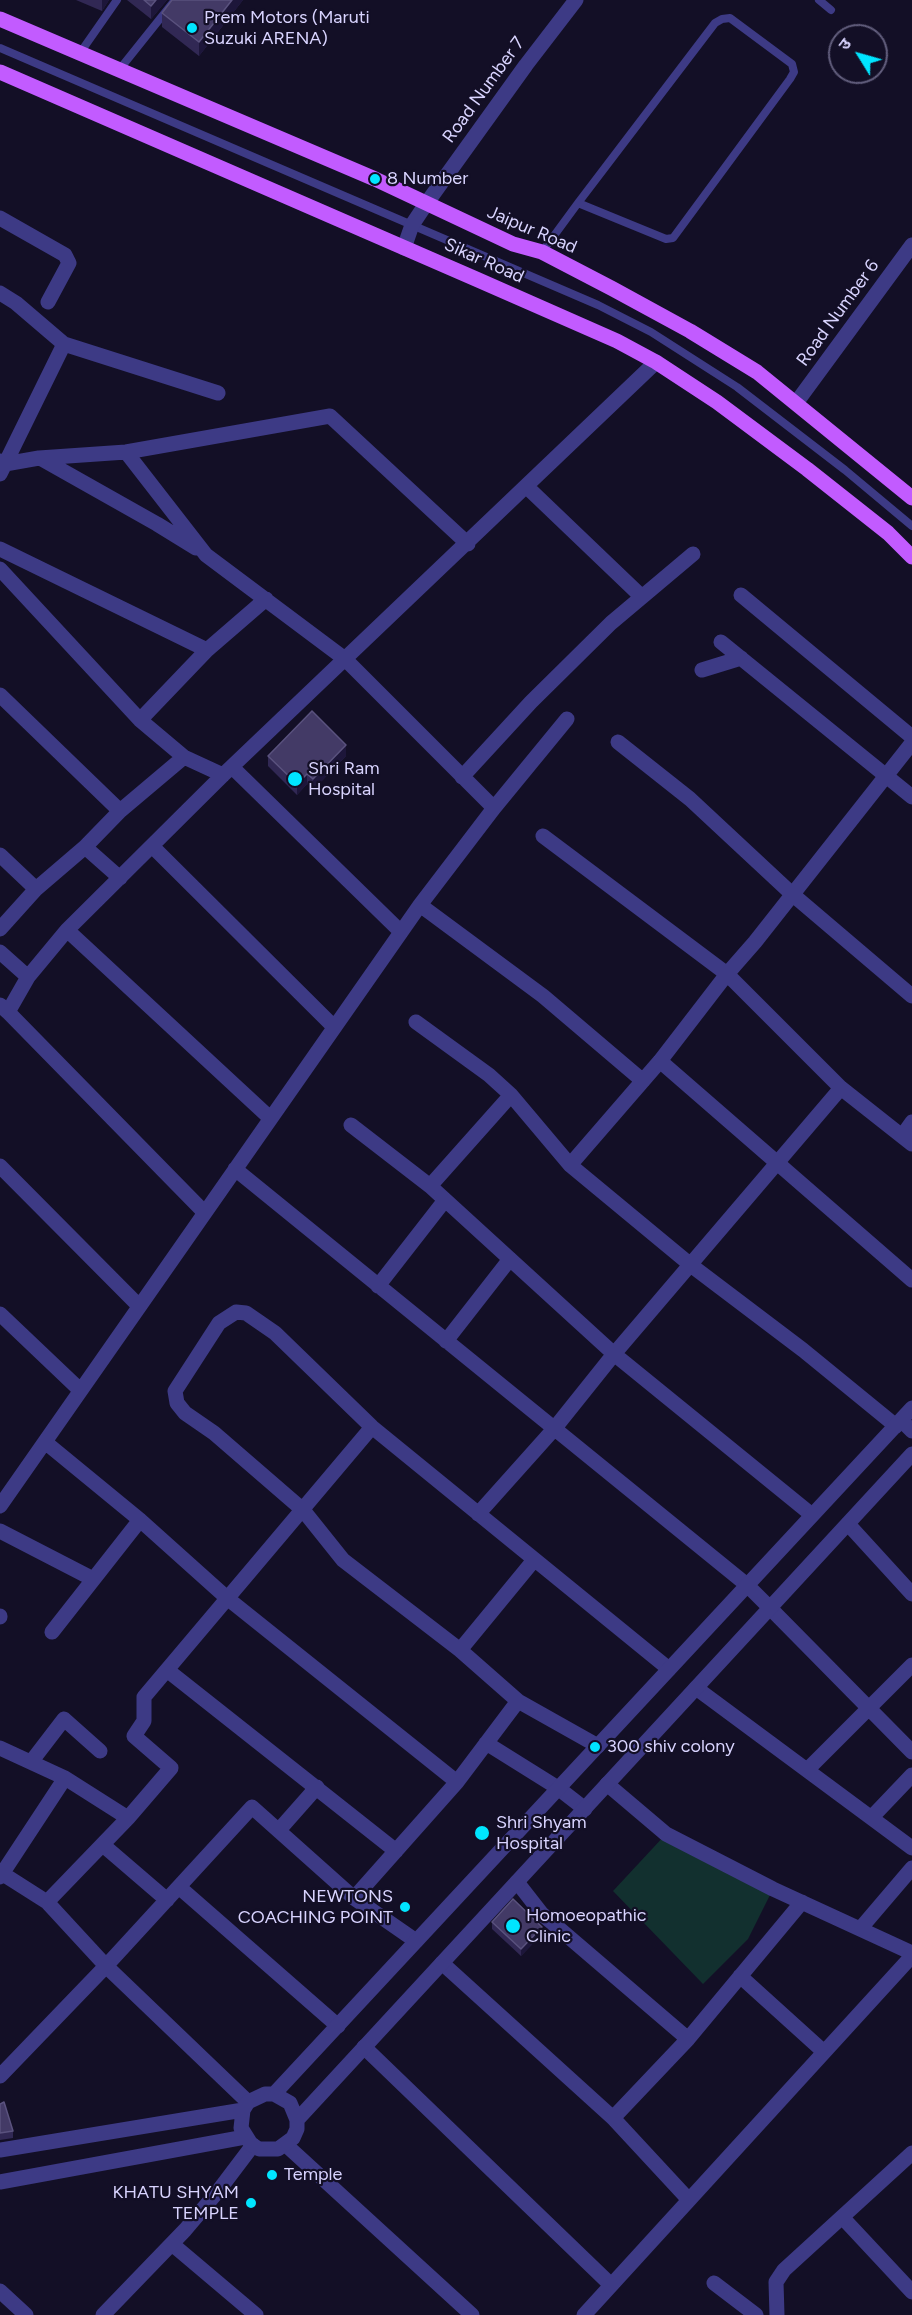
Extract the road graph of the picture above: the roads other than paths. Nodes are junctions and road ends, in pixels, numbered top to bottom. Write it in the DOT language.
graph roads {
  1 [pos="117,0"];
  2 [pos="176,0"];
  3 [pos="576,0"];
  4 [pos="819,0"];
  5 [pos="831,10"];
  6 [pos="0,19"];
  7 [pos="0,48"];
  8 [pos="80,53"];
  9 [pos="119,70"];
  10 [pos="0,72"];
  11 [pos="578,203"];
  12 [pos="426,204"];
  13 [pos="0,218"];
  14 [pos="412,225"];
  15 [pos="912,245"];
  16 [pos="404,248"];
  17 [pos="542,252"];
  18 [pos="0,293"];
  19 [pos="48,302"];
  20 [pos="64,344"];
  21 [pos="657,362"];
  22 [pos="218,393"];
  23 [pos="796,403"];
  24 [pos="126,452"];
  25 [pos="39,458"];
  26 [pos="2,466"];
  27 [pos="527,487"];
  28 [pos="912,498"];
  29 [pos="912,526"];
  30 [pos="468,544"];
  31 [pos="0,549"];
  32 [pos="693,554"];
  33 [pos="206,555"];
  34 [pos="912,557"];
  35 [pos="0,569"];
  36 [pos="741,595"];
  37 [pos="642,597"];
  38 [pos="266,599"];
  39 [pos="722,642"];
  40 [pos="207,650"];
  41 [pos="741,658"];
  42 [pos="345,659"];
  43 [pos="702,670"];
  44 [pos="0,694"];
  45 [pos="567,719"];
  46 [pos="140,720"];
  47 [pos="912,737"];
  48 [pos="618,742"];
  49 [pos="912,743"];
  50 [pos="184,757"];
  51 [pos="227,771"];
  52 [pos="886,773"];
  53 [pos="462,777"];
  54 [pos="912,796"];
  55 [pos="494,808"];
  56 [pos="120,811"];
  57 [pos="543,836"];
  58 [pos="152,846"];
  59 [pos="85,847"];
  60 [pos="0,855"];
  61 [pos="120,878"];
  62 [pos="36,889"];
  63 [pos="792,894"];
  64 [pos="420,905"];
  65 [pos="0,929"];
  66 [pos="67,930"];
  67 [pos="401,932"];
  68 [pos="0,952"];
  69 [pos="727,974"];
  70 [pos="28,977"];
  71 [pos="912,996"];
  72 [pos="4,1009"];
  73 [pos="416,1022"];
  74 [pos="334,1027"];
  75 [pos="660,1061"];
  76 [pos="644,1081"];
  77 [pos="841,1088"];
  78 [pos="511,1095"];
  79 [pos="270,1118"];
  80 [pos="912,1122"];
  81 [pos="351,1125"];
  82 [pos="907,1140"];
  83 [pos="778,1164"];
  84 [pos="570,1165"];
  85 [pos="0,1166"];
  86 [pos="235,1169"];
  87 [pos="430,1186"];
  88 [pos="445,1200"];
  89 [pos="204,1212"];
  90 [pos="510,1259"];
  91 [pos="692,1266"];
  92 [pos="912,1280"];
  93 [pos="378,1286"];
  94 [pos="139,1306"];
  95 [pos="0,1314"];
  96 [pos="446,1341"];
  97 [pos="614,1354"];
  98 [pos="80,1390"];
  99 [pos="912,1408"];
  100 [pos="903,1426"];
  101 [pos="372,1427"];
  102 [pos="554,1429"];
  103 [pos="45,1442"];
  104 [pos="912,1454"];
  105 [pos="0,1506"];
  106 [pos="303,1510"];
  107 [pos="478,1514"];
  108 [pos="812,1515"];
  109 [pos="140,1520"];
  110 [pos="848,1524"];
  111 [pos="0,1531"];
  112 [pos="534,1560"];
  113 [pos="93,1579"];
  114 [pos="747,1585"];
  115 [pos="912,1594"];
  116 [pos="227,1598"];
  117 [pos="770,1608"];
  118 [pos="52,1632"];
  119 [pos="460,1650"];
  120 [pos="912,1665"];
  121 [pos="669,1669"];
  122 [pos="167,1670"];
  123 [pos="696,1688"];
  124 [pos="518,1701"];
  125 [pos="870,1709"];
  126 [pos="486,1743"];
  127 [pos="598,1746"];
  128 [pos="0,1748"];
  129 [pos="100,1751"];
  130 [pos="912,1752"];
  131 [pos="31,1762"];
  132 [pos="808,1769"];
  133 [pos="912,1775"];
  134 [pos="65,1778"];
  135 [pos="457,1782"];
  136 [pos="607,1784"];
  137 [pos="317,1787"];
  138 [pos="558,1788"];
  139 [pos="585,1809"];
  140 [pos="872,1817"];
  141 [pos="128,1818"];
  142 [pos="279,1830"];
  143 [pos="103,1845"];
  144 [pos="912,1848"];
  145 [pos="396,1851"];
  146 [pos="912,1868"];
  147 [pos="1,1874"];
  148 [pos="517,1882"];
  149 [pos="179,1887"];
  150 [pos="354,1898"];
  151 [pos="167,1900"];
  152 [pos="47,1902"];
  153 [pos="802,1902"];
  154 [pos="860,1929"];
  155 [pos="416,1941"];
  156 [pos="912,1954"];
  157 [pos="442,1964"];
  158 [pos="106,1966"];
  159 [pos="740,1976"];
  160 [pos="338,2026"];
  161 [pos="688,2039"];
  162 [pos="364,2047"];
  163 [pos="824,2052"];
  164 [pos="0,2076"];
  165 [pos="274,2094"];
  166 [pos="246,2106"];
  167 [pos="613,2118"];
  168 [pos="297,2120"];
  169 [pos="249,2141"];
  170 [pos="286,2145"];
  171 [pos="0,2150"];
  172 [pos="912,2153"];
  173 [pos="0,2182"];
  174 [pos="689,2200"];
  175 [pos="842,2217"];
  176 [pos="172,2244"];
  177 [pos="714,2283"];
  178 [pos="611,2285"];
  179 [pos="0,2291"];
  180 [pos="912,2292"];
  181 [pos="254,2314"];
  182 [pos="26,2315"];
  183 [pos="103,2315"];
  184 [pos="472,2315"];
  185 [pos="584,2315"];
  186 [pos="756,2315"];
  187 [pos="777,2315"];
  1 -- 8 [label="lane"];
  2 -- 9 [label="lane"];
  3 -- 12 [label="street, Road Number 7"];
  4 -- 5 [label="lane"];
  6 -- 8 [label="main road, Jaipur Road"];
  7 -- 14 [label="lane"];
  8 -- 9 [label="main road, Jaipur Road"];
  9 -- 12 [label="main road, Jaipur Road"];
  10 -- 16 [label="main road, Sikar Road"];
  11 -- 11 [label="lane"];
  11 -- 17 [label="lane"];
  12 -- 14 [label="street, Road Number 7"];
  12 -- 17 [label="main road, Jaipur Road"];
  13 -- 19 [label="street"];
  14 -- 16 [label="street, Road Number 7"];
  14 -- 29 [label="lane"];
  15 -- 23 [label="street, Road Number 6"];
  16 -- 21 [label="main road, Sikar Road"];
  17 -- 23 [label="main road, Jaipur Road"];
  18 -- 20 [label="street"];
  20 -- 22 [label="street"];
  20 -- 26 [label="street"];
  21 -- 27 [label="street"];
  21 -- 34 [label="main road, Sikar Road"];
  23 -- 28 [label="main road, Jaipur Road"];
  24 -- 25 [label="street"];
  24 -- 30 [label="street"];
  24 -- 33 [label="street"];
  25 -- 26 [label="street"];
  25 -- 33 [label="street"];
  27 -- 30 [label="street"];
  27 -- 37 [label="street"];
  30 -- 42 [label="street"];
  31 -- 40 [label="street"];
  32 -- 37 [label="street"];
  33 -- 38 [label="street"];
  35 -- 46 [label="street"];
  36 -- 47 [label="street"];
  37 -- 53 [label="street"];
  38 -- 40 [label="street"];
  38 -- 42 [label="street"];
  39 -- 41 [label="street"];
  40 -- 46 [label="street"];
  41 -- 43 [label="street"];
  41 -- 52 [label="street"];
  42 -- 51 [label="street"];
  42 -- 53 [label="street"];
  44 -- 56 [label="street"];
  45 -- 55 [label="street"];
  46 -- 50 [label="street"];
  48 -- 63 [label="street"];
  49 -- 52 [label="street"];
  50 -- 51 [label="street"];
  50 -- 56 [label="street"];
  51 -- 58 [label="street"];
  51 -- 67 [label="street"];
  52 -- 54 [label="street"];
  52 -- 63 [label="street"];
  53 -- 55 [label="street"];
  55 -- 64 [label="street"];
  56 -- 59 [label="street"];
  57 -- 69 [label="street"];
  58 -- 61 [label="street"];
  58 -- 74 [label="street"];
  59 -- 61 [label="street"];
  59 -- 62 [label="street"];
  60 -- 62 [label="street"];
  61 -- 66 [label="street"];
  62 -- 65 [label="street"];
  63 -- 69 [label="street"];
  63 -- 71 [label="street"];
  64 -- 67 [label="street"];
  64 -- 76 [label="street"];
  66 -- 70 [label="street"];
  66 -- 79 [label="street"];
  67 -- 74 [label="street"];
  68 -- 70 [label="street"];
  69 -- 75 [label="street"];
  69 -- 77 [label="street"];
  70 -- 72 [label="street"];
  72 -- 89 [label="street"];
  73 -- 78 [label="street"];
  74 -- 79 [label="street"];
  75 -- 76 [label="street"];
  75 -- 83 [label="street"];
  76 -- 84 [label="street"];
  77 -- 82 [label="street"];
  77 -- 83 [label="street"];
  78 -- 84 [label="street"];
  78 -- 87 [label="street"];
  79 -- 86 [label="street"];
  80 -- 82 [label="street"];
  81 -- 87 [label="street"];
  83 -- 91 [label="street"];
  83 -- 92 [label="street"];
  84 -- 91 [label="street"];
  85 -- 94 [label="street"];
  86 -- 89 [label="street"];
  86 -- 93 [label="street"];
  87 -- 88 [label="street"];
  88 -- 90 [label="street"];
  88 -- 93 [label="street"];
  89 -- 94 [label="street"];
  90 -- 96 [label="street"];
  90 -- 97 [label="street"];
  91 -- 97 [label="street"];
  91 -- 100 [label="street"];
  93 -- 96 [label="street"];
  94 -- 98 [label="street"];
  95 -- 98 [label="street"];
  96 -- 102 [label="street"];
  97 -- 102 [label="street"];
  97 -- 108 [label="street"];
  98 -- 103 [label="street"];
  99 -- 100 [label="street"];
  100 -- 108 [label="street"];
  101 -- 106 [label="street"];
  101 -- 106 [label="street"];
  101 -- 107 [label="street"];
  102 -- 107 [label="street"];
  102 -- 114 [label="street"];
  103 -- 105 [label="street"];
  103 -- 109 [label="street"];
  104 -- 110 [label="street"];
  106 -- 116 [label="street"];
  106 -- 119 [label="street"];
  107 -- 112 [label="street"];
  108 -- 114 [label="street"];
  109 -- 113 [label="street"];
  109 -- 116 [label="street"];
  110 -- 115 [label="street"];
  110 -- 117 [label="street"];
  111 -- 113 [label="street"];
  112 -- 119 [label="street"];
  112 -- 121 [label="street"];
  113 -- 118 [label="street"];
  114 -- 117 [label="street"];
  114 -- 121 [label="street"];
  116 -- 122 [label="street"];
  116 -- 135 [label="street"];
  117 -- 123 [label="street"];
  117 -- 125 [label="street"];
  119 -- 124 [label="street"];
  120 -- 125 [label="street"];
  121 -- 127 [label="street"];
  122 -- 137 [label="street"];
  122 -- 141 [label="street"];
  123 -- 132 [label="street"];
  123 -- 136 [label="street"];
  124 -- 126 [label="street"];
  124 -- 127 [label="street"];
  125 -- 130 [label="street"];
  125 -- 132 [label="street"];
  126 -- 135 [label="street"];
  126 -- 138 [label="street"];
  127 -- 138 [label="street"];
  128 -- 131 [label="street"];
  129 -- 131 [label="street"];
  131 -- 134 [label="street"];
  132 -- 140 [label="street"];
  133 -- 140 [label="street"];
  134 -- 141 [label="street"];
  134 -- 147 [label="street"];
  135 -- 145 [label="street"];
  136 -- 139 [label="street"];
  136 -- 153 [label="street"];
  137 -- 142 [label="street"];
  137 -- 145 [label="street"];
  138 -- 139 [label="street"];
  138 -- 155 [label="street"];
  139 -- 148 [label="street"];
  140 -- 144 [label="street"];
  141 -- 143 [label="street"];
  142 -- 149 [label="street"];
  142 -- 150 [label="street"];
  143 -- 151 [label="street"];
  143 -- 152 [label="street"];
  145 -- 150 [label="street"];
  146 -- 154 [label="street"];
  147 -- 152 [label="street"];
  148 -- 157 [label="street"];
  148 -- 161 [label="street"];
  149 -- 151 [label="street"];
  149 -- 160 [label="street"];
  150 -- 155 [label="street"];
  151 -- 158 [label="street"];
  152 -- 158 [label="street"];
  153 -- 154 [label="street"];
  153 -- 159 [label="street"];
  154 -- 156 [label="street"];
  155 -- 160 [label="street"];
  156 -- 163 [label="street"];
  157 -- 162 [label="street"];
  157 -- 167 [label="street"];
  158 -- 164 [label="street"];
  158 -- 166 [label="street"];
  159 -- 161 [label="street"];
  159 -- 163 [label="street"];
  160 -- 165 [label="street"];
  161 -- 167 [label="street"];
  162 -- 168 [label="street"];
  162 -- 178 [label="street"];
  163 -- 174 [label="street"];
  165 -- 166 [label="street"];
  165 -- 168 [label="street"];
  166 -- 169 [label="street"];
  166 -- 171 [label="street"];
  167 -- 174 [label="street"];
  168 -- 170 [label="street"];
  169 -- 170 [label="street"];
  169 -- 173 [label="street"];
  169 -- 176 [label="street"];
  170 -- 184 [label="street"];
  172 -- 175 [label="street"];
  174 -- 178 [label="street"];
  175 -- 180 [label="street"];
  175 -- 187 [label="street"];
  176 -- 181 [label="street"];
  176 -- 183 [label="street"];
  177 -- 186 [label="street"];
  178 -- 185 [label="street"];
  179 -- 182 [label="street"];
}
